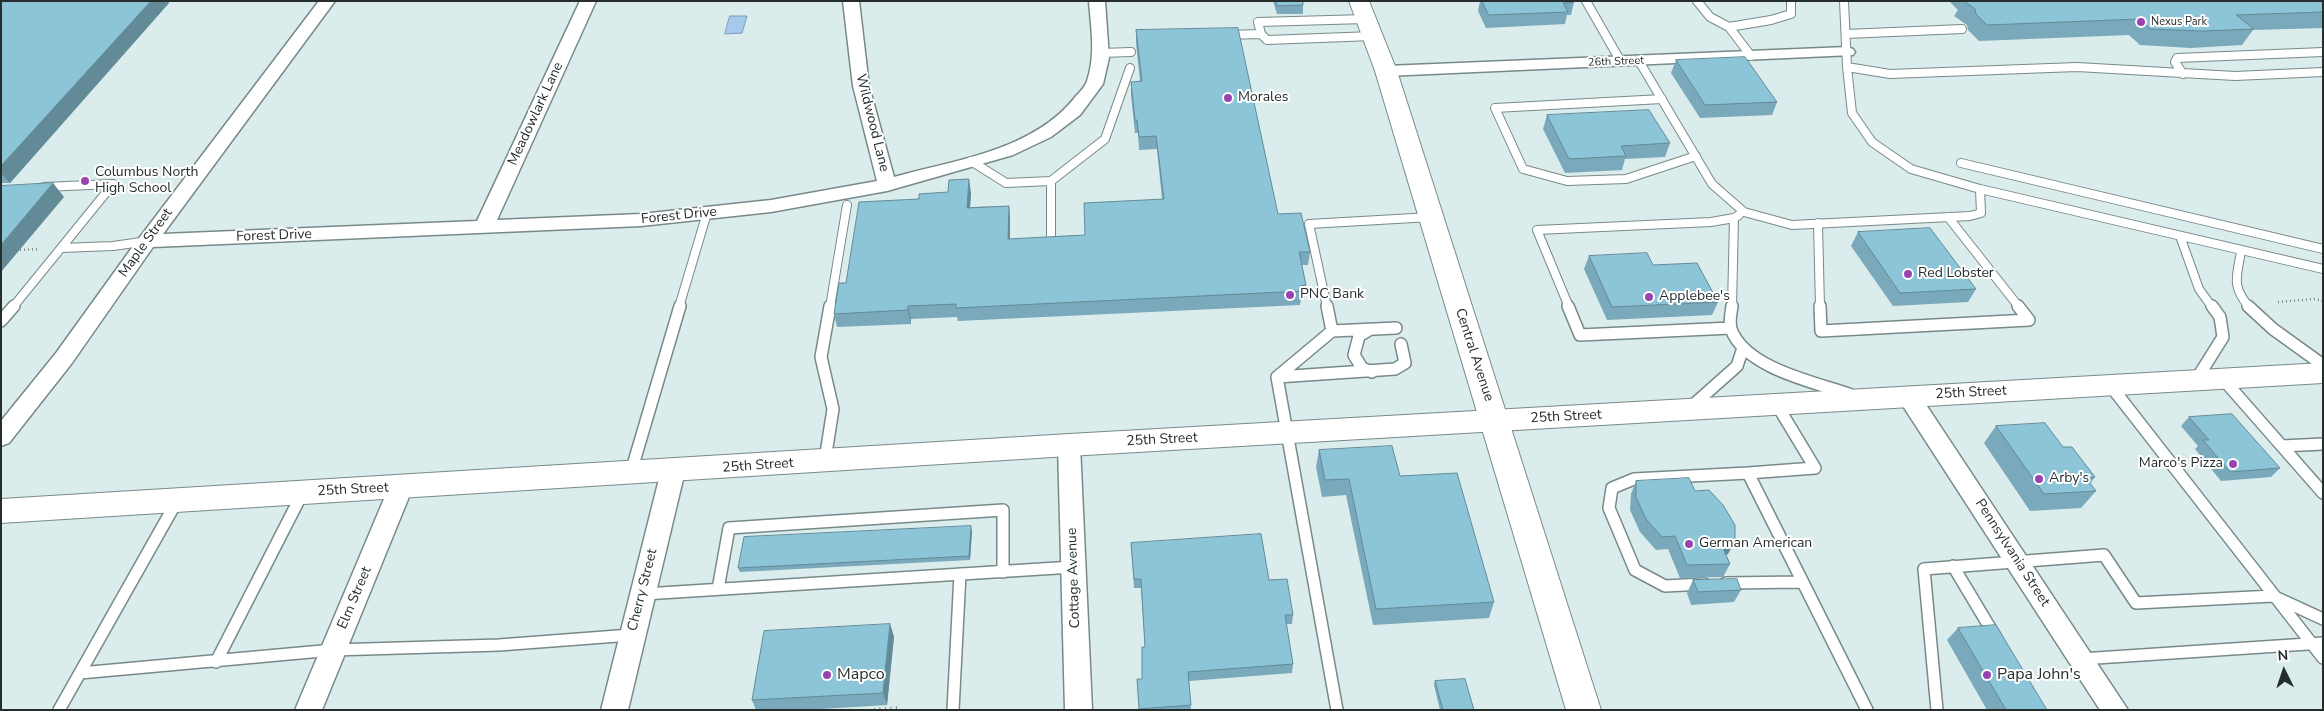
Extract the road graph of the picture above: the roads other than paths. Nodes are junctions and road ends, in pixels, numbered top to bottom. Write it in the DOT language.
graph roads {
  1 [pos="327,1"];
  2 [pos="588,1"];
  3 [pos="851,1"];
  4 [pos="1097,1"];
  5 [pos="1586,1"];
  6 [pos="1697,1"];
  7 [pos="1791,1"];
  8 [pos="1845,1"];
  9 [pos="1366,19"];
  10 [pos="1729,27"];
  11 [pos="1962,29"];
  12 [pos="1261,34"];
  13 [pos="1846,34"];
  14 [pos="1214,35"];
  15 [pos="1130,52"];
  16 [pos="2323,52"];
  17 [pos="1101,53"];
  18 [pos="1751,56"];
  19 [pos="1847,59"];
  20 [pos="1639,61"];
  21 [pos="1621,62"];
  22 [pos="1130,68"];
  23 [pos="1386,71"];
  24 [pos="2323,72"];
  25 [pos="2183,74"];
  26 [pos="1662,99"];
  27 [pos="1696,156"];
  28 [pos="971,161"];
  29 [pos="1961,163"];
  30 [pos="1051,181"];
  31 [pos="887,185"];
  32 [pos="36,188"];
  33 [pos="1980,189"];
  34 [pos="847,205"];
  35 [pos="1744,212"];
  36 [pos="707,213"];
  37 [pos="1431,217"];
  38 [pos="1948,217"];
  39 [pos="1734,218"];
  40 [pos="1818,223"];
  41 [pos="484,226"];
  42 [pos="2180,236"];
  43 [pos="148,241"];
  44 [pos="1051,242"];
  45 [pos="60,248"];
  46 [pos="2323,250"];
  47 [pos="2241,251"];
  48 [pos="2323,269"];
  49 [pos="1,321"];
  50 [pos="1396,328"];
  51 [pos="1731,328"];
  52 [pos="1370,329"];
  53 [pos="1332,331"];
  54 [pos="1401,344"];
  55 [pos="1743,348"];
  56 [pos="2323,365"];
  57 [pos="1372,372"];
  58 [pos="2323,373"];
  59 [pos="1277,377"];
  60 [pos="2223,379"];
  61 [pos="2196,380"];
  62 [pos="2110,385"];
  63 [pos="1909,397"];
  64 [pos="1864,399"];
  65 [pos="1777,405"];
  66 [pos="1688,410"];
  67 [pos="1496,421"];
  68 [pos="1286,433"];
  69 [pos="1,437"];
  70 [pos="2323,444"];
  71 [pos="1068,446"];
  72 [pos="2282,446"];
  73 [pos="825,461"];
  74 [pos="673,471"];
  75 [pos="631,473"];
  76 [pos="1748,473"];
  77 [pos="401,487"];
  78 [pos="302,493"];
  79 [pos="2323,493"];
  80 [pos="178,500"];
  81 [pos="1,511"];
  82 [pos="2017,561"];
  83 [pos="1953,566"];
  84 [pos="1074,567"];
  85 [pos="1003,572"];
  86 [pos="960,574"];
  87 [pos="1801,582"];
  88 [pos="718,589"];
  89 [pos="643,594"];
  90 [pos="2273,596"];
  91 [pos="2323,619"];
  92 [pos="632,634"];
  93 [pos="2317,644"];
  94 [pos="333,650"];
  95 [pos="2004,651"];
  96 [pos="2323,658"];
  97 [pos="2081,659"];
  98 [pos="216,662"];
  99 [pos="80,673"];
  100 [pos="59,710"];
  101 [pos="308,710"];
  102 [pos="614,710"];
  103 [pos="953,710"];
  104 [pos="1079,710"];
  105 [pos="1337,710"];
  106 [pos="1584,710"];
  107 [pos="1867,710"];
  108 [pos="1937,710"];
  109 [pos="2115,710"];
  1 -- 43 [label="street, Maple Street"];
  2 -- 41 [label="street, Meadowlark Lane"];
  3 -- 31 [label="street, Wildwood Lane"];
  4 -- 17 [label="street, Forest Drive"];
  5 -- 21 [label="lane"];
  6 -- 10 [label="lane"];
  7 -- 10 [label="lane"];
  8 -- 13 [label="lane"];
  9 -- 12 [label="lane"];
  9 -- 12 [label="lane"];
  9 -- 23 [label="main road, Central Avenue"];
  10 -- 18 [label="lane"];
  11 -- 13 [label="lane"];
  12 -- 14 [label="lane"];
  13 -- 19 [label="lane"];
  15 -- 17 [label="lane"];
  16 -- 25 [label="lane"];
  17 -- 28 [label="street, Forest Drive"];
  18 -- 19 [label="street, 26th Street"];
  18 -- 20 [label="street, 26th Street"];
  19 -- 25 [label="lane"];
  19 -- 33 [label="lane"];
  20 -- 21 [label="street, 26th Street"];
  20 -- 26 [label="lane"];
  21 -- 23 [label="street, 26th Street"];
  22 -- 30 [label="lane"];
  23 -- 37 [label="main road, Central Avenue"];
  24 -- 25 [label="lane"];
  26 -- 27 [label="lane"];
  26 -- 27 [label="lane"];
  27 -- 35 [label="lane"];
  28 -- 30 [label="lane"];
  28 -- 31 [label="street, Forest Drive"];
  29 -- 46 [label="lane"];
  30 -- 44 [label="lane"];
  31 -- 36 [label="street, Forest Drive"];
  32 -- 45 [label="lane"];
  33 -- 38 [label="lane"];
  33 -- 42 [label="lane"];
  34 -- 73 [label="lane"];
  35 -- 39 [label="lane"];
  35 -- 40 [label="lane"];
  36 -- 41 [label="street, Forest Drive"];
  36 -- 75 [label="lane"];
  37 -- 53 [label="lane"];
  37 -- 67 [label="main road, Central Avenue"];
  38 -- 40 [label="lane"];
  38 -- 40 [label="lane"];
  39 -- 51 [label="lane"];
  39 -- 51 [label="lane"];
  41 -- 43 [label="street, Forest Drive"];
  42 -- 47 [label="lane"];
  42 -- 61 [label="lane"];
  43 -- 45 [label="lane"];
  43 -- 69 [label="street, Maple Street"];
  45 -- 49 [label="lane"];
  47 -- 48 [label="lane"];
  47 -- 56 [label="lane"];
  50 -- 52 [label="lane"];
  51 -- 55 [label="lane"];
  52 -- 53 [label="lane"];
  52 -- 57 [label="lane"];
  53 -- 59 [label="lane"];
  54 -- 57 [label="lane"];
  55 -- 64 [label="lane"];
  55 -- 66 [label="lane"];
  57 -- 59 [label="lane"];
  58 -- 60 [label="main road, 25th Street"];
  59 -- 68 [label="lane"];
  60 -- 61 [label="main road, 25th Street"];
  60 -- 72 [label="lane"];
  61 -- 62 [label="main road, 25th Street"];
  62 -- 63 [label="main road, 25th Street"];
  62 -- 90 [label="lane"];
  63 -- 64 [label="main road, 25th Street"];
  63 -- 82 [label="street, Pennsylvania Street"];
  64 -- 65 [label="main road, 25th Street"];
  65 -- 66 [label="main road, 25th Street"];
  65 -- 76 [label="lane"];
  66 -- 67 [label="main road, 25th Street"];
  67 -- 68 [label="main road, 25th Street"];
  67 -- 106 [label="main road, Central Avenue"];
  68 -- 71 [label="main road, 25th Street"];
  68 -- 105 [label="lane"];
  70 -- 72 [label="lane"];
  71 -- 73 [label="main road, 25th Street"];
  71 -- 84 [label="street, Cottage Avenue"];
  72 -- 79 [label="lane"];
  73 -- 74 [label="main road, 25th Street"];
  74 -- 75 [label="main road, 25th Street"];
  74 -- 89 [label="street, Cherry Street"];
  75 -- 77 [label="main road, 25th Street"];
  76 -- 87 [label="lane"];
  76 -- 87 [label="lane"];
  77 -- 78 [label="main road, 25th Street"];
  77 -- 94 [label="street, Elm Street"];
  78 -- 80 [label="main road, 25th Street"];
  78 -- 98 [label="lane"];
  80 -- 81 [label="main road, 25th Street"];
  80 -- 99 [label="lane"];
  82 -- 83 [label="lane"];
  82 -- 90 [label="lane"];
  82 -- 97 [label="street, Pennsylvania Street"];
  83 -- 95 [label="lane"];
  83 -- 108 [label="lane"];
  84 -- 85 [label="lane"];
  84 -- 104 [label="street, Cottage Avenue"];
  85 -- 86 [label="lane"];
  85 -- 88 [label="lane"];
  86 -- 88 [label="lane"];
  86 -- 103 [label="lane"];
  87 -- 107 [label="lane"];
  88 -- 89 [label="lane"];
  89 -- 92 [label="street, Cherry Street"];
  90 -- 91 [label="lane"];
  90 -- 93 [label="lane"];
  92 -- 94 [label="lane"];
  92 -- 102 [label="street, Cherry Street"];
  93 -- 96 [label="lane"];
  93 -- 97 [label="lane"];
  94 -- 98 [label="lane"];
  94 -- 101 [label="street, Elm Street"];
  97 -- 109 [label="street, Pennsylvania Street"];
  98 -- 99 [label="lane"];
  99 -- 100 [label="lane"];
}
